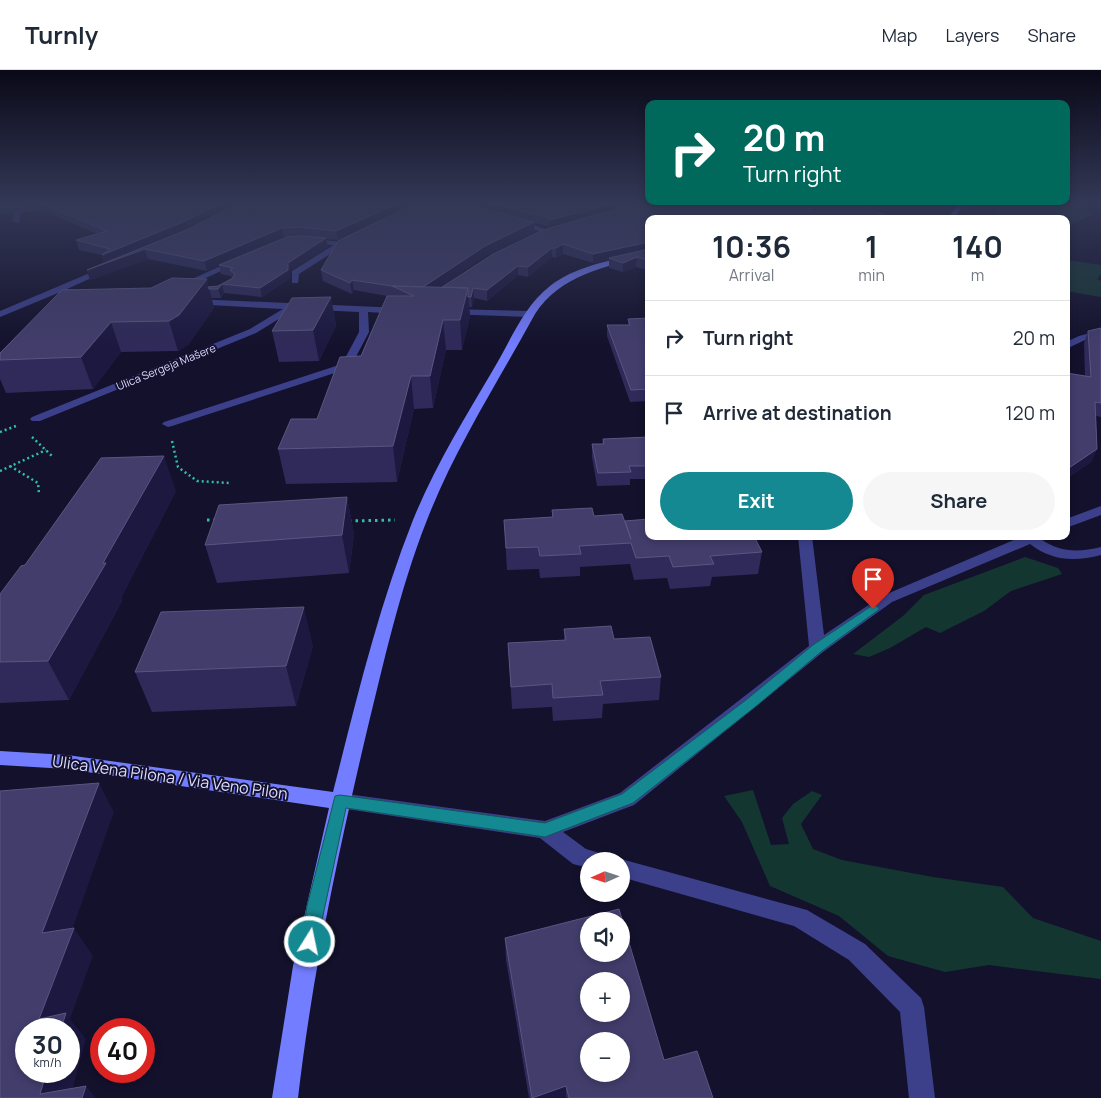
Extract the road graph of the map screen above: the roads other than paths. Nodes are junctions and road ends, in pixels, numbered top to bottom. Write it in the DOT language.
graph roads {
  1 [pos="330,251"];
  2 [pos="645,255"];
  3 [pos="250,256"];
  4 [pos="111,267"];
  5 [pos="194,280"];
  6 [pos="295,281"];
  7 [pos="54,290"];
  8 [pos="200,293"];
  9 [pos="96,294"];
  10 [pos="190,294"];
  11 [pos="180,302"];
  12 [pos="292,307"];
  13 [pos="362,309"];
  14 [pos="413,311"];
  15 [pos="441,312"];
  16 [pos="0,314"];
  17 [pos="530,314"];
  18 [pos="1101,333"];
  19 [pos="1070,344"];
  20 [pos="36,419"];
  21 [pos="168,424"];
  22 [pos="1101,510"];
  23 [pos="1070,522"];
  24 [pos="805,540"];
  25 [pos="1027,540"];
  26 [pos="1036,540"];
  27 [pos="1101,551"];
  28 [pos="817,648"];
  29 [pos="0,758"];
  30 [pos="340,801"];
  31 [pos="545,830"];
  32 [pos="580,857"];
  33 [pos="630,870"];
  34 [pos="285,1098"];
  35 [pos="922,1098"];
  1 -- 6 [label="street"];
  2 -- 17 [label="street"];
  3 -- 5 [label="street"];
  4 -- 7 [label="street"];
  7 -- 9 [label="street"];
  7 -- 16 [label="street"];
  8 -- 10 [label="street"];
  11 -- 12 [label="street"];
  12 -- 13 [label="street"];
  12 -- 20 [label="street, Ulica Sergeja Mašere"];
  13 -- 14 [label="street"];
  13 -- 21 [label="street"];
  15 -- 17 [label="street"];
  17 -- 30 [label="street"];
  18 -- 19 [label="street"];
  22 -- 23 [label="street"];
  24 -- 28 [label="street"];
  25 -- 28 [label="street"];
  26 -- 27 [label="street"];
  28 -- 31 [label="street"];
  29 -- 30 [label="street, Ulica Vena Pilona / Via Veno Pilon"];
  30 -- 31 [label="street"];
  30 -- 34 [label="street"];
  31 -- 32 [label="street"];
  33 -- 35 [label="street"];
}
